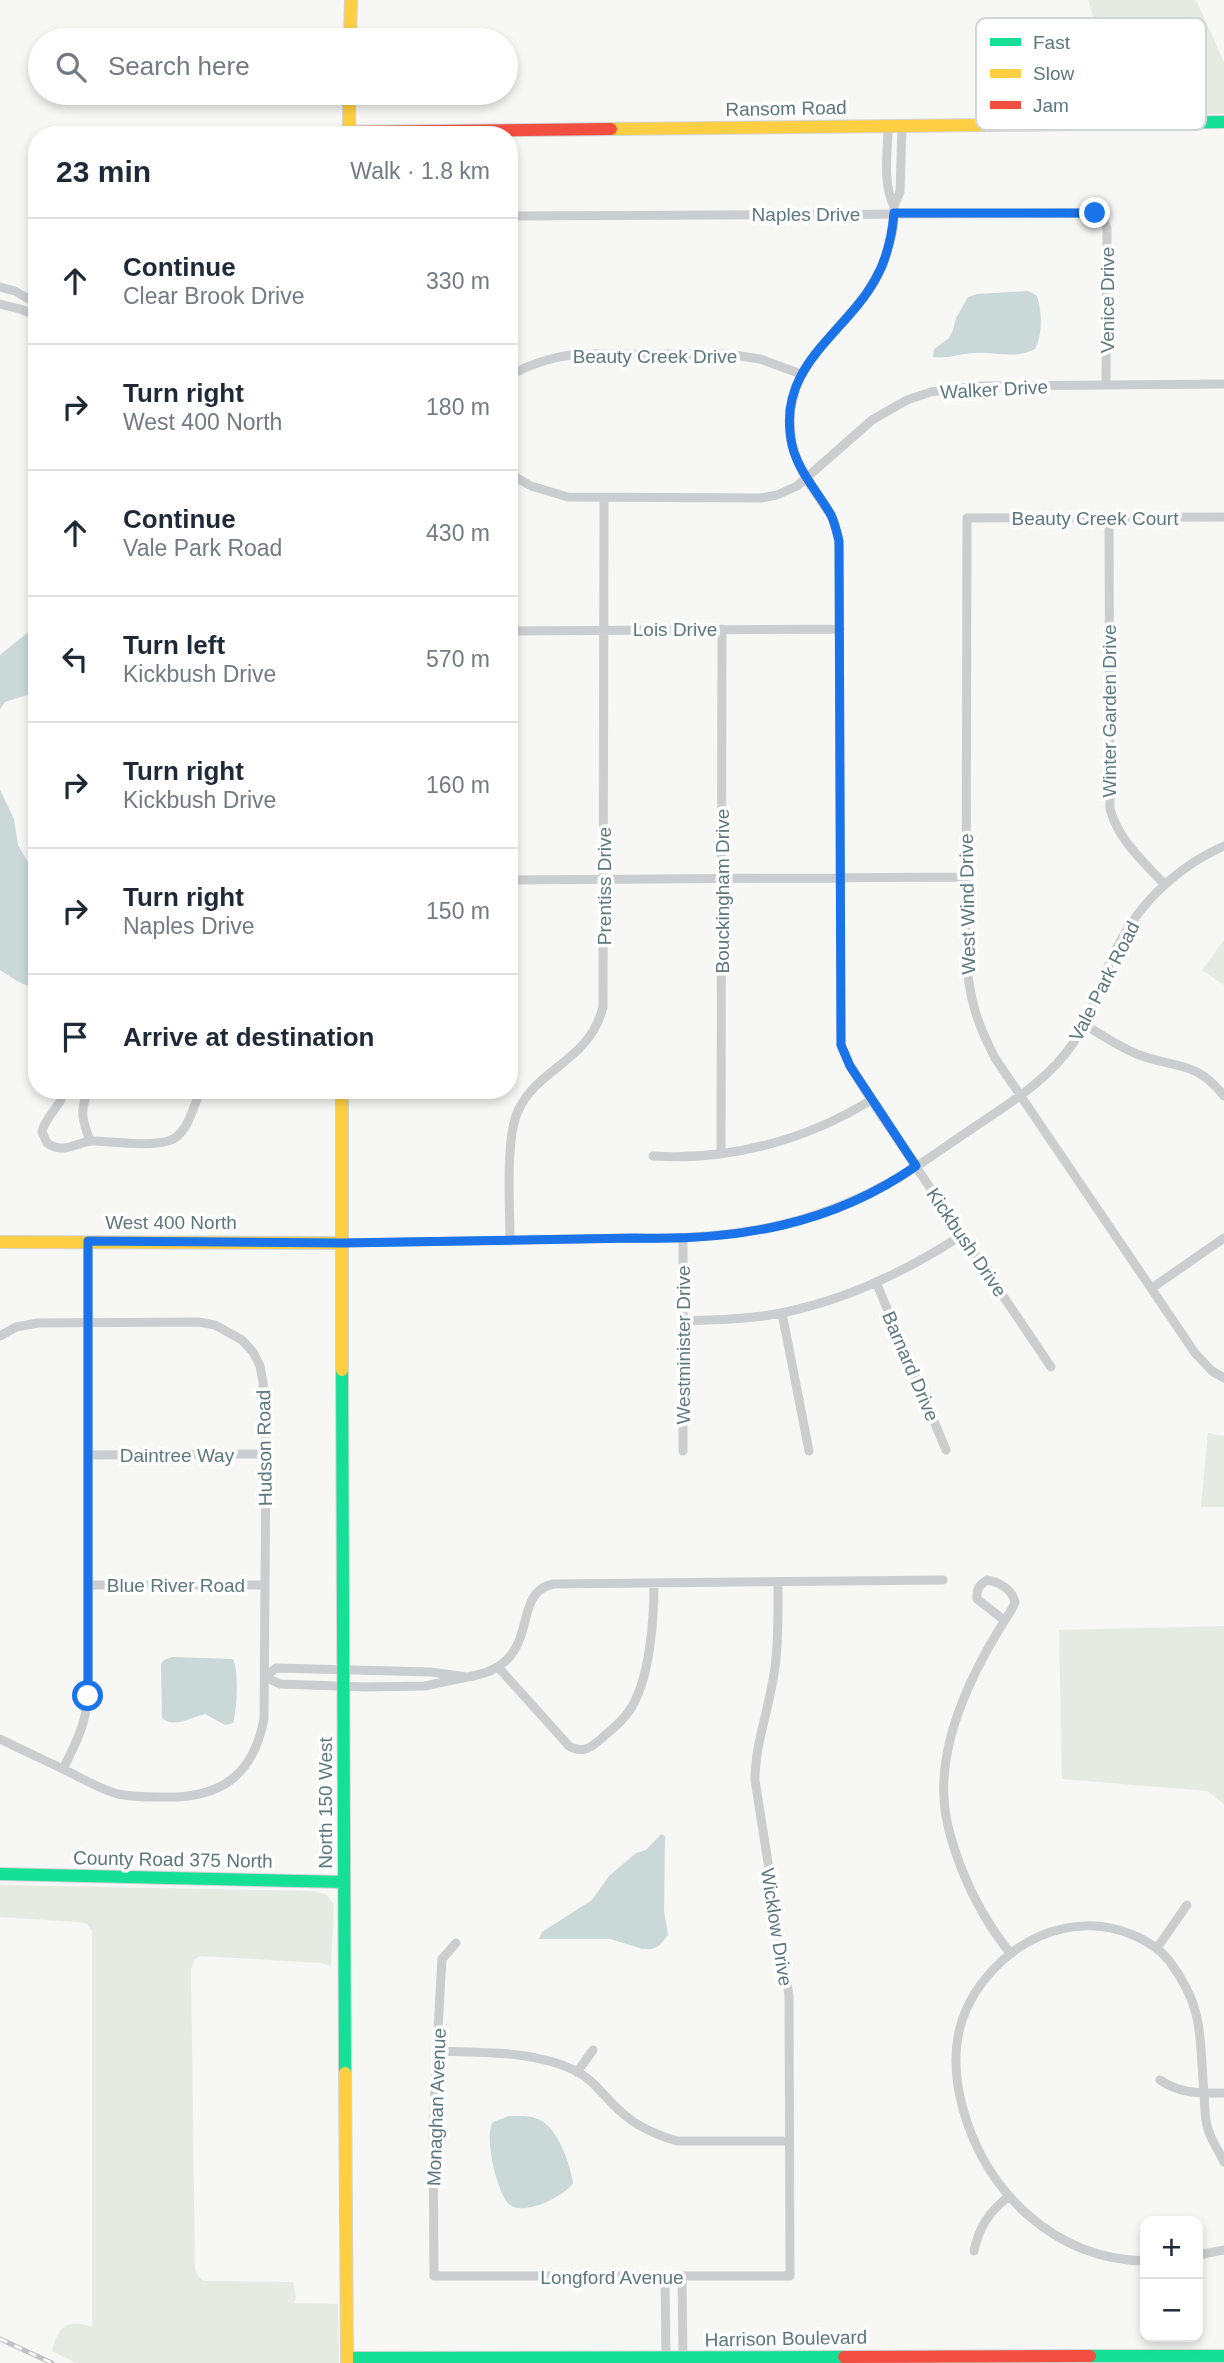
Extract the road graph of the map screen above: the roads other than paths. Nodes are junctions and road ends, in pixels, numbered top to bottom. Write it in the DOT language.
graph roads {
  1 [pos="351,0"];
  2 [pos="350,28"];
  3 [pos="349,105"];
  4 [pos="1206,122"];
  5 [pos="1224,122"];
  6 [pos="976,125"];
  7 [pos="349,126"];
  8 [pos="888,126"];
  9 [pos="902,126"];
  10 [pos="518,131"];
  11 [pos="894,209"];
  12 [pos="518,216"];
  13 [pos="1102,217"];
  14 [pos="0,287"];
  15 [pos="28,299"];
  16 [pos="0,304"];
  17 [pos="28,312"];
  18 [pos="518,372"];
  19 [pos="801,374"];
  20 [pos="1224,384"];
  21 [pos="1106,385"];
  22 [pos="518,478"];
  23 [pos="806,480"];
  24 [pos="604,498"];
  25 [pos="1224,517"];
  26 [pos="967,518"];
  27 [pos="1109,518"];
  28 [pos="722,629"];
  29 [pos="840,629"];
  30 [pos="604,630"];
  31 [pos="518,631"];
  32 [pos="1224,846"];
  33 [pos="840,877"];
  34 [pos="966,877"];
  35 [pos="722,878"];
  36 [pos="604,879"];
  37 [pos="518,880"];
  38 [pos="1164,884"];
  39 [pos="1085,1025"];
  40 [pos="1021,1096"];
  41 [pos="1224,1096"];
  42 [pos="62,1099"];
  43 [pos="85,1099"];
  44 [pos="197,1099"];
  45 [pos="342,1099"];
  46 [pos="871,1100"];
  47 [pos="90,1141"];
  48 [pos="722,1154"];
  49 [pos="653,1156"];
  50 [pos="916,1166"];
  51 [pos="962,1235"];
  52 [pos="1224,1238"];
  53 [pos="682,1239"];
  54 [pos="0,1241"];
  55 [pos="88,1241"];
  56 [pos="510,1241"];
  57 [pos="342,1243"];
  58 [pos="876,1282"];
  59 [pos="1152,1288"];
  60 [pos="782,1313"];
  61 [pos="684,1321"];
  62 [pos="88,1322"];
  63 [pos="0,1336"];
  64 [pos="1051,1367"];
  65 [pos="1224,1378"];
  66 [pos="946,1450"];
  67 [pos="683,1451"];
  68 [pos="809,1451"];
  69 [pos="266,1454"];
  70 [pos="89,1455"];
  71 [pos="943,1580"];
  72 [pos="778,1582"];
  73 [pos="654,1583"];
  74 [pos="88,1585"];
  75 [pos="264,1585"];
  76 [pos="1004,1620"];
  77 [pos="498,1667"];
  78 [pos="344,1669"];
  79 [pos="265,1677"];
  80 [pos="467,1677"];
  81 [pos="344,1686"];
  82 [pos="0,1739"];
  83 [pos="63,1769"];
  84 [pos="0,1874"];
  85 [pos="344,1882"];
  86 [pos="1187,1905"];
  87 [pos="456,1943"];
  88 [pos="1157,1948"];
  89 [pos="1010,1953"];
  90 [pos="593,2050"];
  91 [pos="437,2051"];
  92 [pos="578,2072"];
  93 [pos="1160,2080"];
  94 [pos="1204,2093"];
  95 [pos="1224,2093"];
  96 [pos="788,2141"];
  97 [pos="1224,2162"];
  98 [pos="1008,2197"];
  99 [pos="1224,2250"];
  100 [pos="974,2251"];
  101 [pos="1203,2254"];
  102 [pos="1140,2260"];
  103 [pos="434,2276"];
  104 [pos="790,2276"];
  105 [pos="665,2277"];
  106 [pos="682,2277"];
  107 [pos="1224,2356"];
  108 [pos="666,2358"];
  109 [pos="683,2358"];
  110 [pos="347,2360"];
  1 -- 2 [label="street"];
  3 -- 7 [label="street"];
  4 -- 5 [label="street, Ransom Road"];
  6 -- 9 [label="street, Ransom Road"];
  8 -- 9 [label="street, Ransom Road"];
  8 -- 10 [label="street, Ransom Road"];
  8 -- 11 [label="street, Kickbush Drive"];
  9 -- 11 [label="street, Kickbush Drive"];
  11 -- 12 [label="street, Naples Drive"];
  11 -- 13 [label="street, Naples Drive"];
  11 -- 19 [label="street, Kickbush Drive"];
  13 -- 21 [label="street, Venice Drive"];
  14 -- 15 [label="street"];
  16 -- 17 [label="street"];
  18 -- 19 [label="street, Beauty Creek Drive"];
  19 -- 23 [label="street, Kickbush Drive"];
  20 -- 21 [label="street, Walker Drive"];
  21 -- 23 [label="street, Walker Drive"];
  22 -- 24 [label="street, Walker Drive"];
  23 -- 24 [label="street, Walker Drive"];
  23 -- 29 [label="street, Kickbush Drive"];
  24 -- 30 [label="street, Prentiss Drive"];
  25 -- 27 [label="street, Beauty Creek Court"];
  26 -- 27 [label="street, Beauty Creek Court"];
  26 -- 34 [label="street, West Wind Drive"];
  27 -- 38 [label="street, Winter Garden Drive"];
  28 -- 29 [label="street, Lois Drive"];
  28 -- 30 [label="street, Lois Drive"];
  28 -- 35 [label="street, Bouckingham Drive"];
  29 -- 33 [label="street, Kickbush Drive"];
  30 -- 31 [label="street, Lois Drive"];
  30 -- 36 [label="street, Prentiss Drive"];
  32 -- 38 [label="street, Vale Park Road"];
  33 -- 34 [label="street"];
  33 -- 35 [label="street"];
  33 -- 46 [label="street, Kickbush Drive"];
  34 -- 40 [label="street, West Wind Drive"];
  35 -- 36 [label="street"];
  35 -- 48 [label="street, Bouckingham Drive"];
  36 -- 37 [label="street"];
  36 -- 56 [label="street, Prentiss Drive"];
  38 -- 39 [label="street, Vale Park Road"];
  39 -- 40 [label="street, Vale Park Road"];
  39 -- 41 [label="street"];
  40 -- 50 [label="street, Vale Park Road"];
  40 -- 59 [label="street, West Wind Drive"];
  42 -- 47 [label="street"];
  43 -- 47 [label="street"];
  44 -- 47 [label="street"];
  45 -- 57 [label="street, North 150 West"];
  46 -- 48 [label="street"];
  46 -- 50 [label="street, Kickbush Drive"];
  48 -- 49 [label="street"];
  50 -- 51 [label="street, Kickbush Drive"];
  50 -- 53 [label="street, Vale Park Road"];
  51 -- 58 [label="street"];
  51 -- 64 [label="street, Kickbush Drive"];
  52 -- 59 [label="street"];
  53 -- 56 [label="street, Vale Park Road"];
  53 -- 61 [label="street, Westminister Drive"];
  54 -- 55 [label="street, West 400 North"];
  55 -- 57 [label="street, West 400 North"];
  55 -- 62 [label="street"];
  56 -- 57 [label="street, Vale Park Road"];
  57 -- 78 [label="street, North 150 West"];
  58 -- 60 [label="street"];
  58 -- 66 [label="street, Barnard Drive"];
  59 -- 65 [label="street, West Wind Drive"];
  60 -- 61 [label="street"];
  60 -- 68 [label="street"];
  61 -- 67 [label="street, Westminister Drive"];
  62 -- 63 [label="street, Hudson Road"];
  62 -- 69 [label="street, Hudson Road"];
  62 -- 70 [label="street"];
  69 -- 70 [label="street, Daintree Way"];
  69 -- 75 [label="street, Hudson Road"];
  70 -- 74 [label="street"];
  71 -- 72 [label="street"];
  72 -- 73 [label="street"];
  72 -- 96 [label="street, Wicklow Drive"];
  73 -- 77 [label="street"];
  73 -- 77 [label="street"];
  74 -- 75 [label="street, Blue River Road"];
  74 -- 83 [label="street"];
  75 -- 79 [label="street, Hudson Road"];
  76 -- 76 [label="street"];
  76 -- 89 [label="street"];
  77 -- 80 [label="street"];
  78 -- 79 [label="street"];
  78 -- 80 [label="street"];
  78 -- 81 [label="street, North 150 West"];
  79 -- 81 [label="street"];
  79 -- 83 [label="street, Hudson Road"];
  80 -- 81 [label="street"];
  81 -- 85 [label="street, North 150 West"];
  82 -- 83 [label="street, Hudson Road"];
  84 -- 85 [label="street, County Road 375 North"];
  85 -- 110 [label="street, North 150 West"];
  86 -- 88 [label="street"];
  87 -- 91 [label="street, Monaghan Avenue"];
  88 -- 89 [label="street"];
  88 -- 94 [label="street"];
  89 -- 98 [label="street"];
  90 -- 92 [label="street"];
  91 -- 92 [label="street"];
  91 -- 103 [label="street, Monaghan Avenue"];
  92 -- 96 [label="street"];
  93 -- 94 [label="street"];
  94 -- 95 [label="street"];
  94 -- 97 [label="street"];
  96 -- 104 [label="street, Wicklow Drive"];
  98 -- 100 [label="street"];
  98 -- 102 [label="street"];
  99 -- 101 [label="street"];
  103 -- 105 [label="street, Longford Avenue"];
  104 -- 106 [label="street, Longford Avenue"];
  105 -- 106 [label="street, Longford Avenue"];
  105 -- 108 [label="street"];
  106 -- 109 [label="street"];
  107 -- 109 [label="street, Harrison Boulevard"];
  108 -- 109 [label="street, Harrison Boulevard"];
  108 -- 110 [label="street, Harrison Boulevard"];
}
